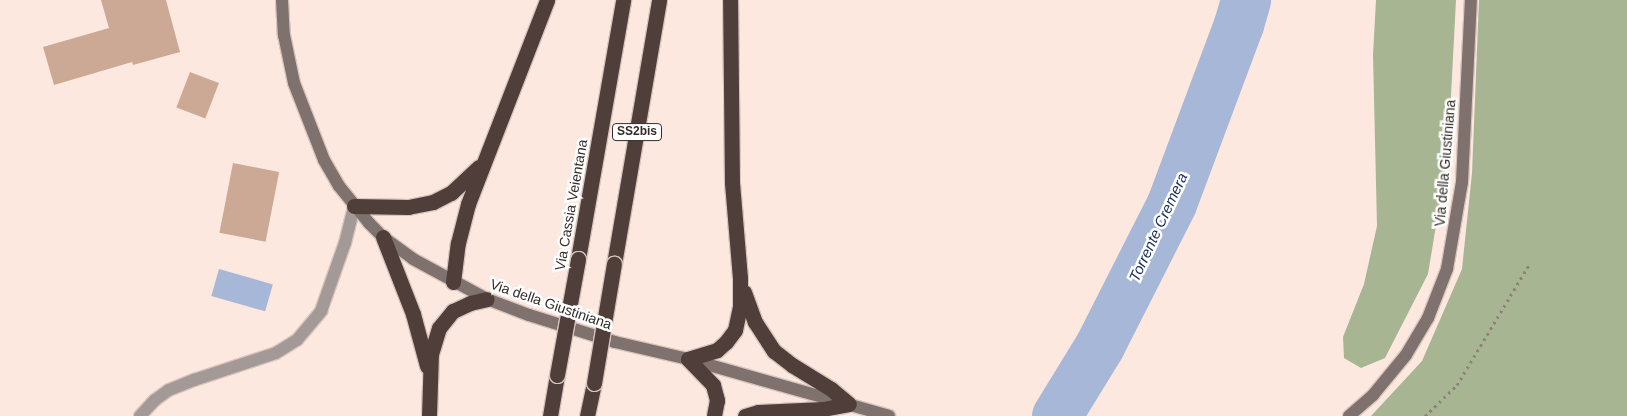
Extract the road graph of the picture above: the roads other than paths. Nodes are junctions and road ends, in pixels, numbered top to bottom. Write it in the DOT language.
graph roads {
  1 [pos="282,0"];
  2 [pos="547,0"];
  3 [pos="623,0"];
  4 [pos="660,0"];
  5 [pos="730,0"];
  6 [pos="1471,0"];
  7 [pos="482,164"];
  8 [pos="354,206"];
  9 [pos="383,237"];
  10 [pos="740,278"];
  11 [pos="453,282"];
  12 [pos="487,299"];
  13 [pos="688,359"];
  14 [pos="429,373"];
  15 [pos="849,404"];
  16 [pos="140,416"];
  17 [pos="429,416"];
  18 [pos="550,416"];
  19 [pos="587,416"];
  20 [pos="714,416"];
  21 [pos="745,416"];
  22 [pos="889,416"];
  23 [pos="1349,416"];
  1 -- 8 [label="street, Via della Giustiniana"];
  2 -- 7 [label="highway"];
  3 -- 18 [label="highway, Via Cassia Veientana / SS2bis, bridge"];
  4 -- 19 [label="highway, SS2bis, bridge"];
  5 -- 10 [label="highway"];
  6 -- 23 [label="street, Via della Giustiniana"];
  7 -- 8 [label="highway"];
  7 -- 11 [label="highway"];
  8 -- 9 [label="street, Via della Giustiniana"];
  8 -- 16 [label="street"];
  9 -- 11 [label="street, Via della Giustiniana"];
  9 -- 14 [label="highway"];
  10 -- 13 [label="highway"];
  10 -- 15 [label="highway"];
  11 -- 12 [label="street, Via della Giustiniana"];
  12 -- 13 [label="street, Via della Giustiniana"];
  12 -- 14 [label="highway"];
  13 -- 15 [label="street, Via della Giustiniana"];
  13 -- 20 [label="highway"];
  14 -- 17 [label="highway"];
  15 -- 21 [label="highway"];
  15 -- 22 [label="street, Via della Giustiniana"];
}
